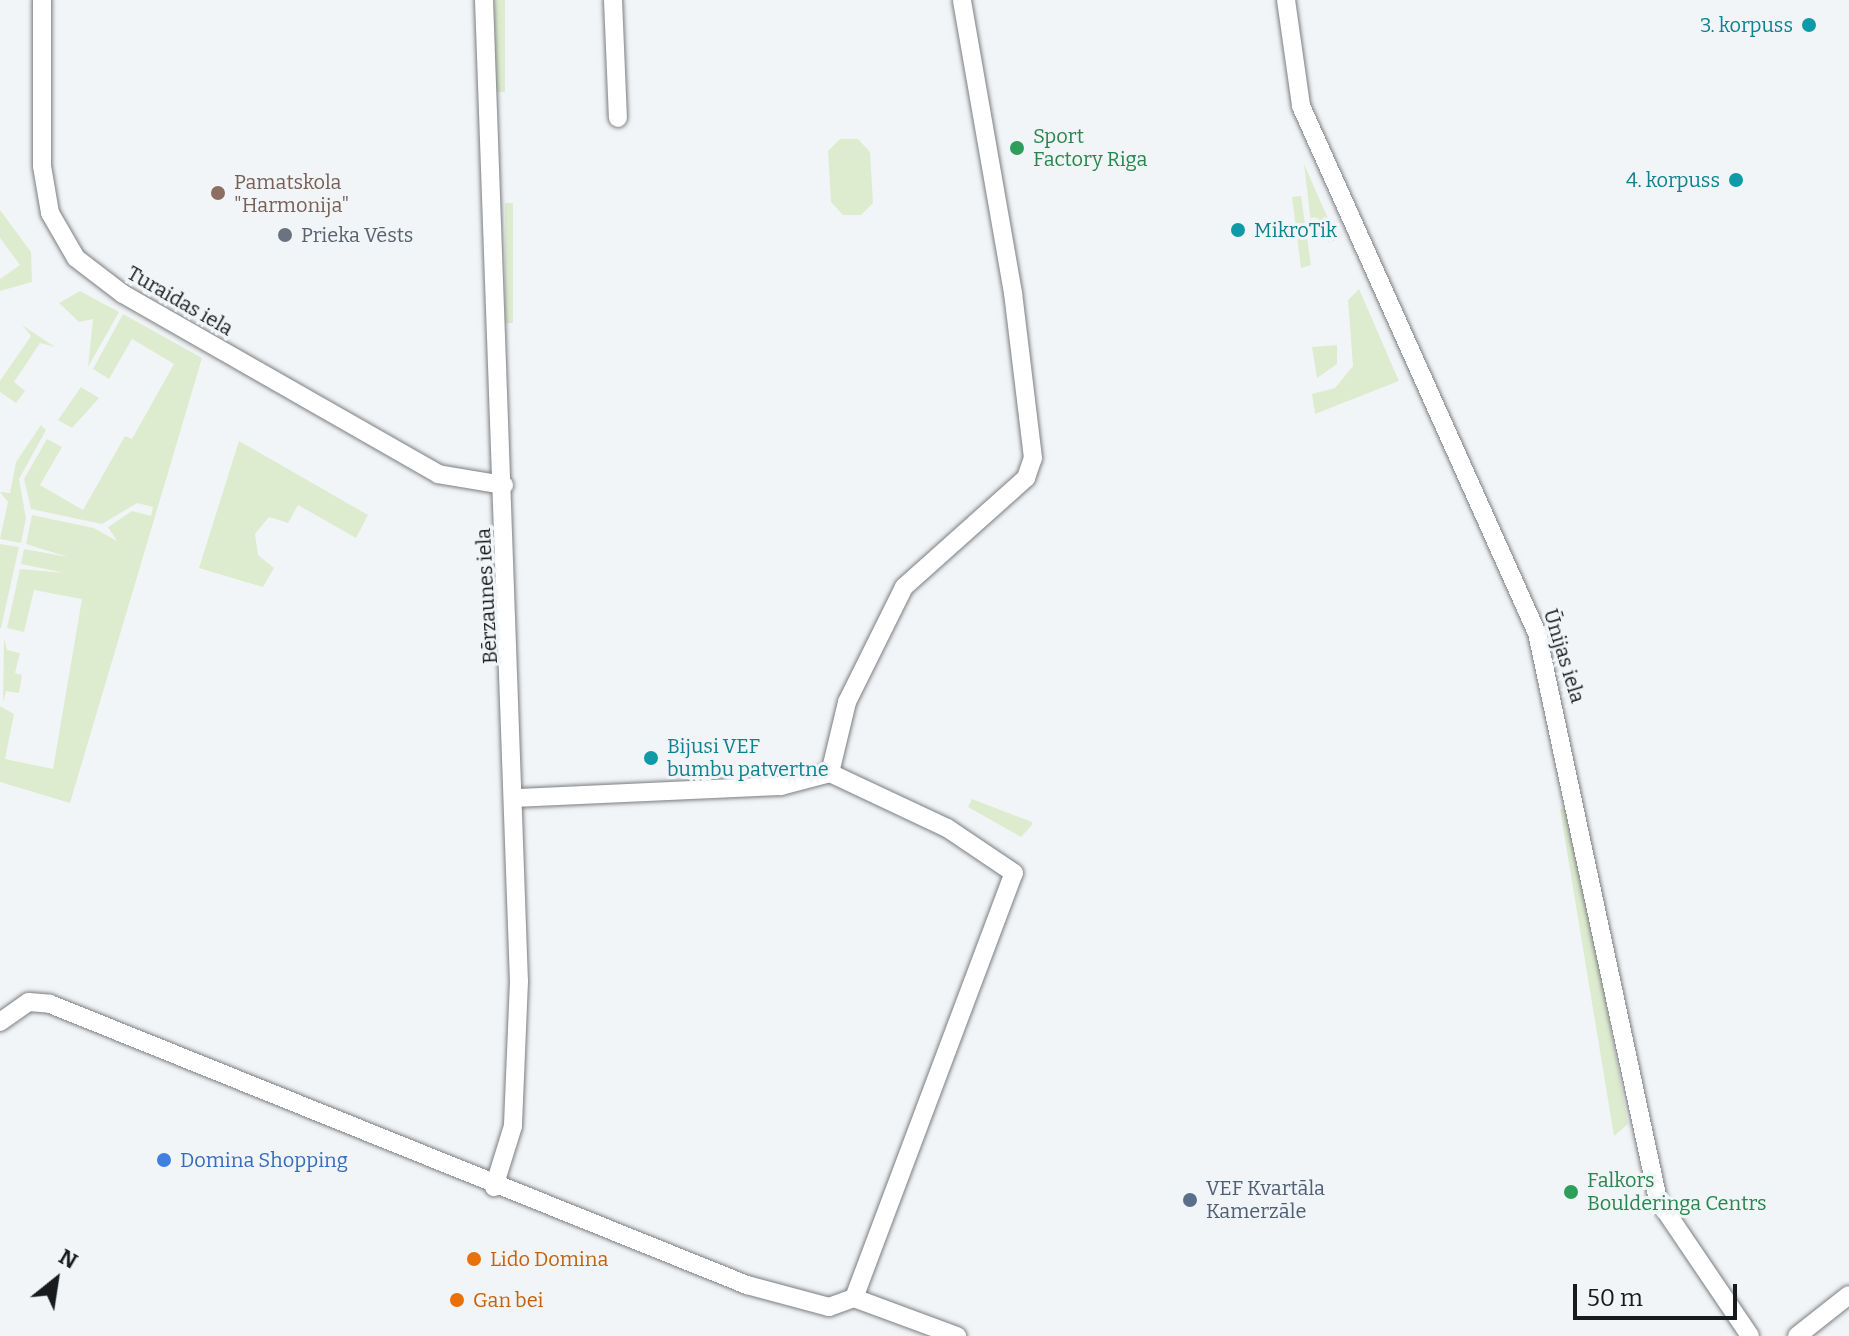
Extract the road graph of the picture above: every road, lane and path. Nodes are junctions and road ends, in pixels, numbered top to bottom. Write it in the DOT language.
graph roads {
  1 [pos="42,0"];
  2 [pos="484,0"];
  3 [pos="613,0"];
  4 [pos="962,0"];
  5 [pos="1286,0"];
  6 [pos="618,118"];
  7 [pos="504,485"];
  8 [pos="830,773"];
  9 [pos="517,798"];
  10 [pos="0,1022"];
  11 [pos="494,1187"];
  12 [pos="1849,1295"];
  13 [pos="854,1298"];
  14 [pos="957,1336"];
  15 [pos="1750,1336"];
  16 [pos="1797,1336"];
  1 -- 7 [label="street, Turaidas iela"];
  2 -- 7 [label="street, Bērzaunes iela"];
  3 -- 6 [label="street"];
  4 -- 8 [label="street"];
  5 -- 15 [label="street, Ūnijas iela"];
  7 -- 9 [label="street, Bērzaunes iela"];
  8 -- 9 [label="street"];
  8 -- 13 [label="street"];
  9 -- 11 [label="street, Bērzaunes iela"];
  10 -- 11 [label="street"];
  11 -- 13 [label="street"];
  12 -- 16 [label="street"];
  13 -- 14 [label="street"];
}
